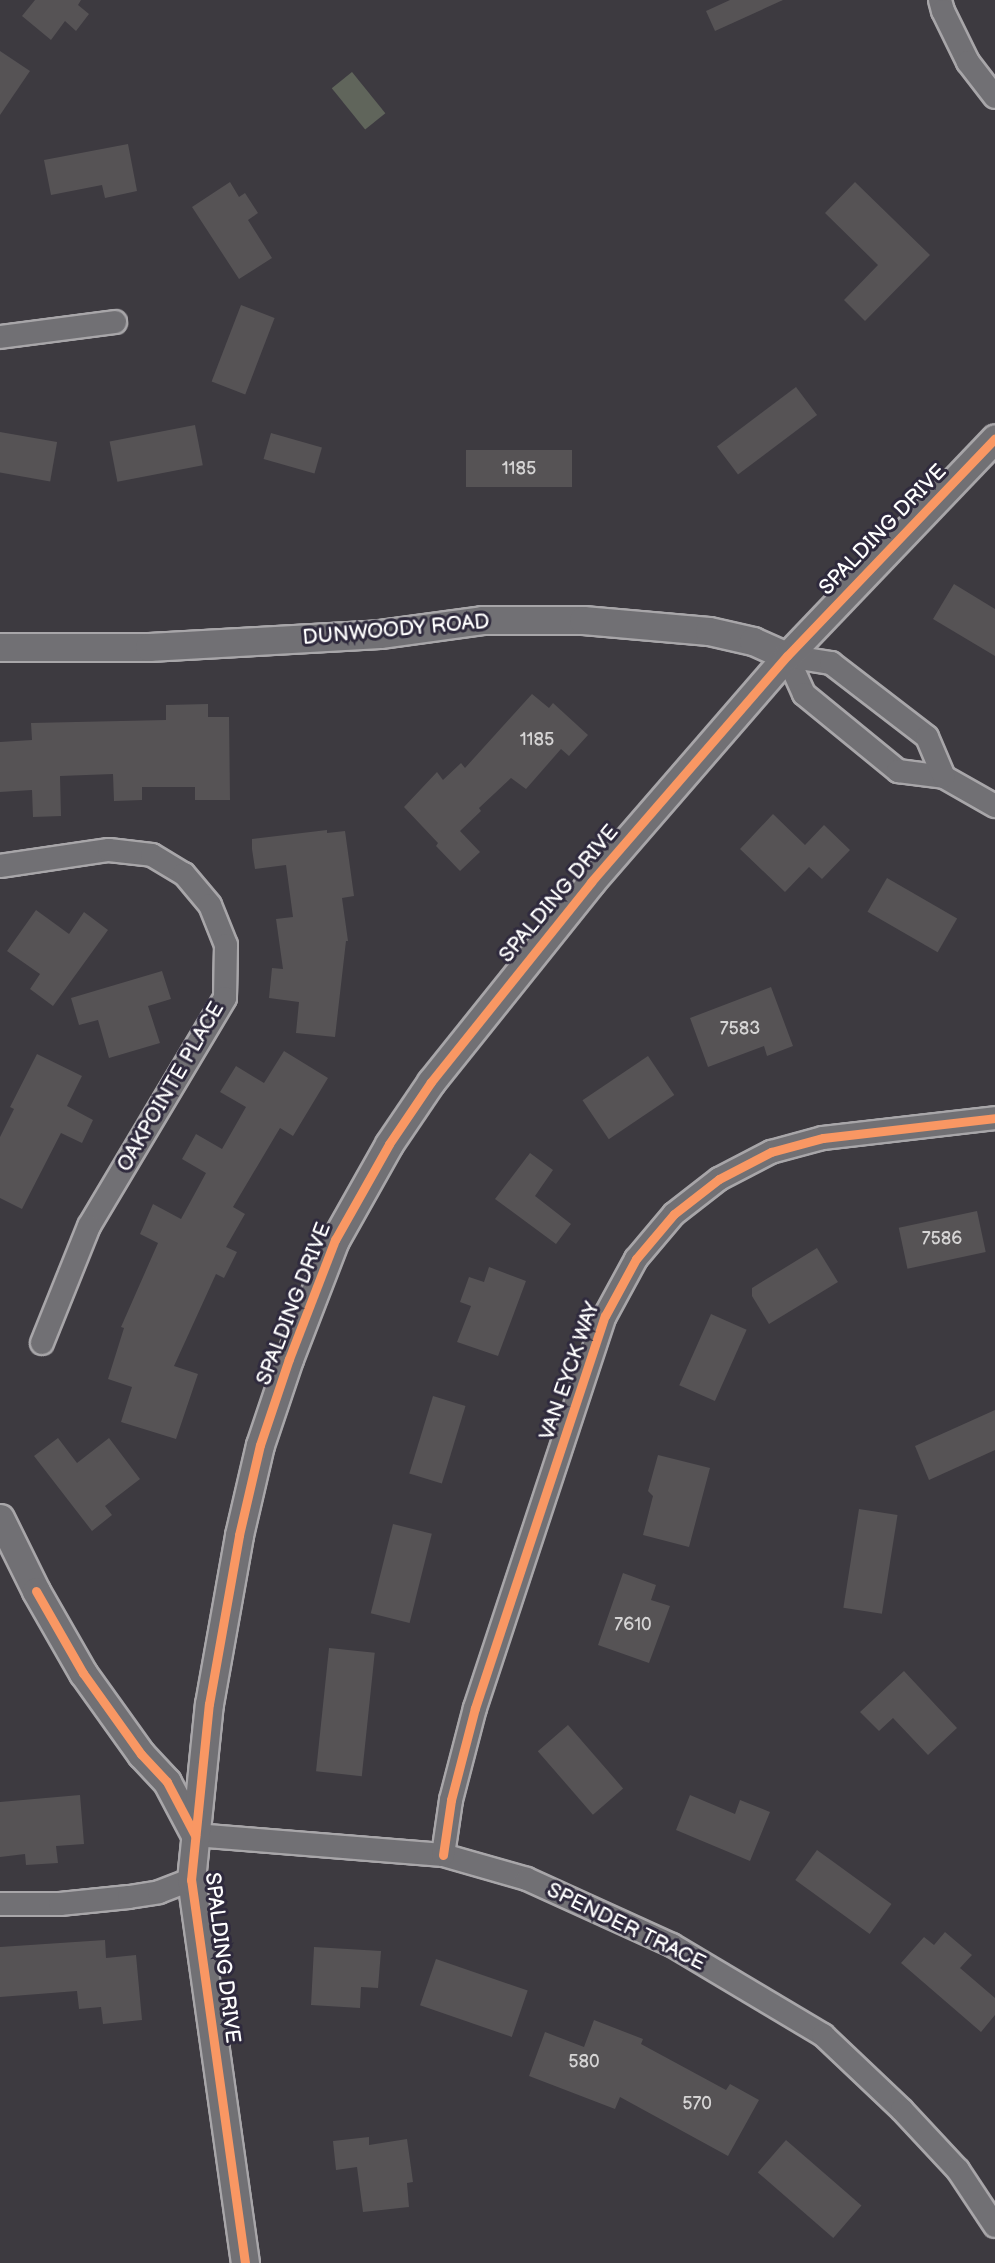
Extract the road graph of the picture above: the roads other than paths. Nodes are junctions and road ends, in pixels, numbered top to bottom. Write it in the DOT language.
graph roads {
  1 [pos="940,0"];
  2 [pos="995,97"];
  3 [pos="115,322"];
  4 [pos="0,337"];
  5 [pos="995,438"];
  6 [pos="0,647"];
  7 [pos="787,656"];
  8 [pos="945,777"];
  9 [pos="995,806"];
  10 [pos="0,866"];
  11 [pos="995,1118"];
  12 [pos="42,1343"];
  13 [pos="0,1518"];
  14 [pos="195,1835"];
  15 [pos="443,1855"];
  16 [pos="191,1880"];
  17 [pos="0,1904"];
  18 [pos="995,2226"];
  19 [pos="244,2263"];
  1 -- 2 [label="street"];
  3 -- 4 [label="street"];
  5 -- 7 [label="street, SPALDING DRIVE"];
  6 -- 7 [label="street, DUNWOODY ROAD"];
  7 -- 8 [label="street"];
  7 -- 8 [label="street"];
  7 -- 14 [label="street, SPALDING DRIVE"];
  8 -- 9 [label="street"];
  10 -- 12 [label="street, OAKPOINTE PLACE"];
  11 -- 15 [label="street, VAN EYCK WAY"];
  13 -- 14 [label="street"];
  14 -- 15 [label="street, SPENDER TRACE"];
  14 -- 16 [label="street, SPALDING DRIVE"];
  15 -- 18 [label="street, SPENDER TRACE"];
  16 -- 17 [label="street"];
  16 -- 19 [label="street, SPALDING DRIVE"];
}
